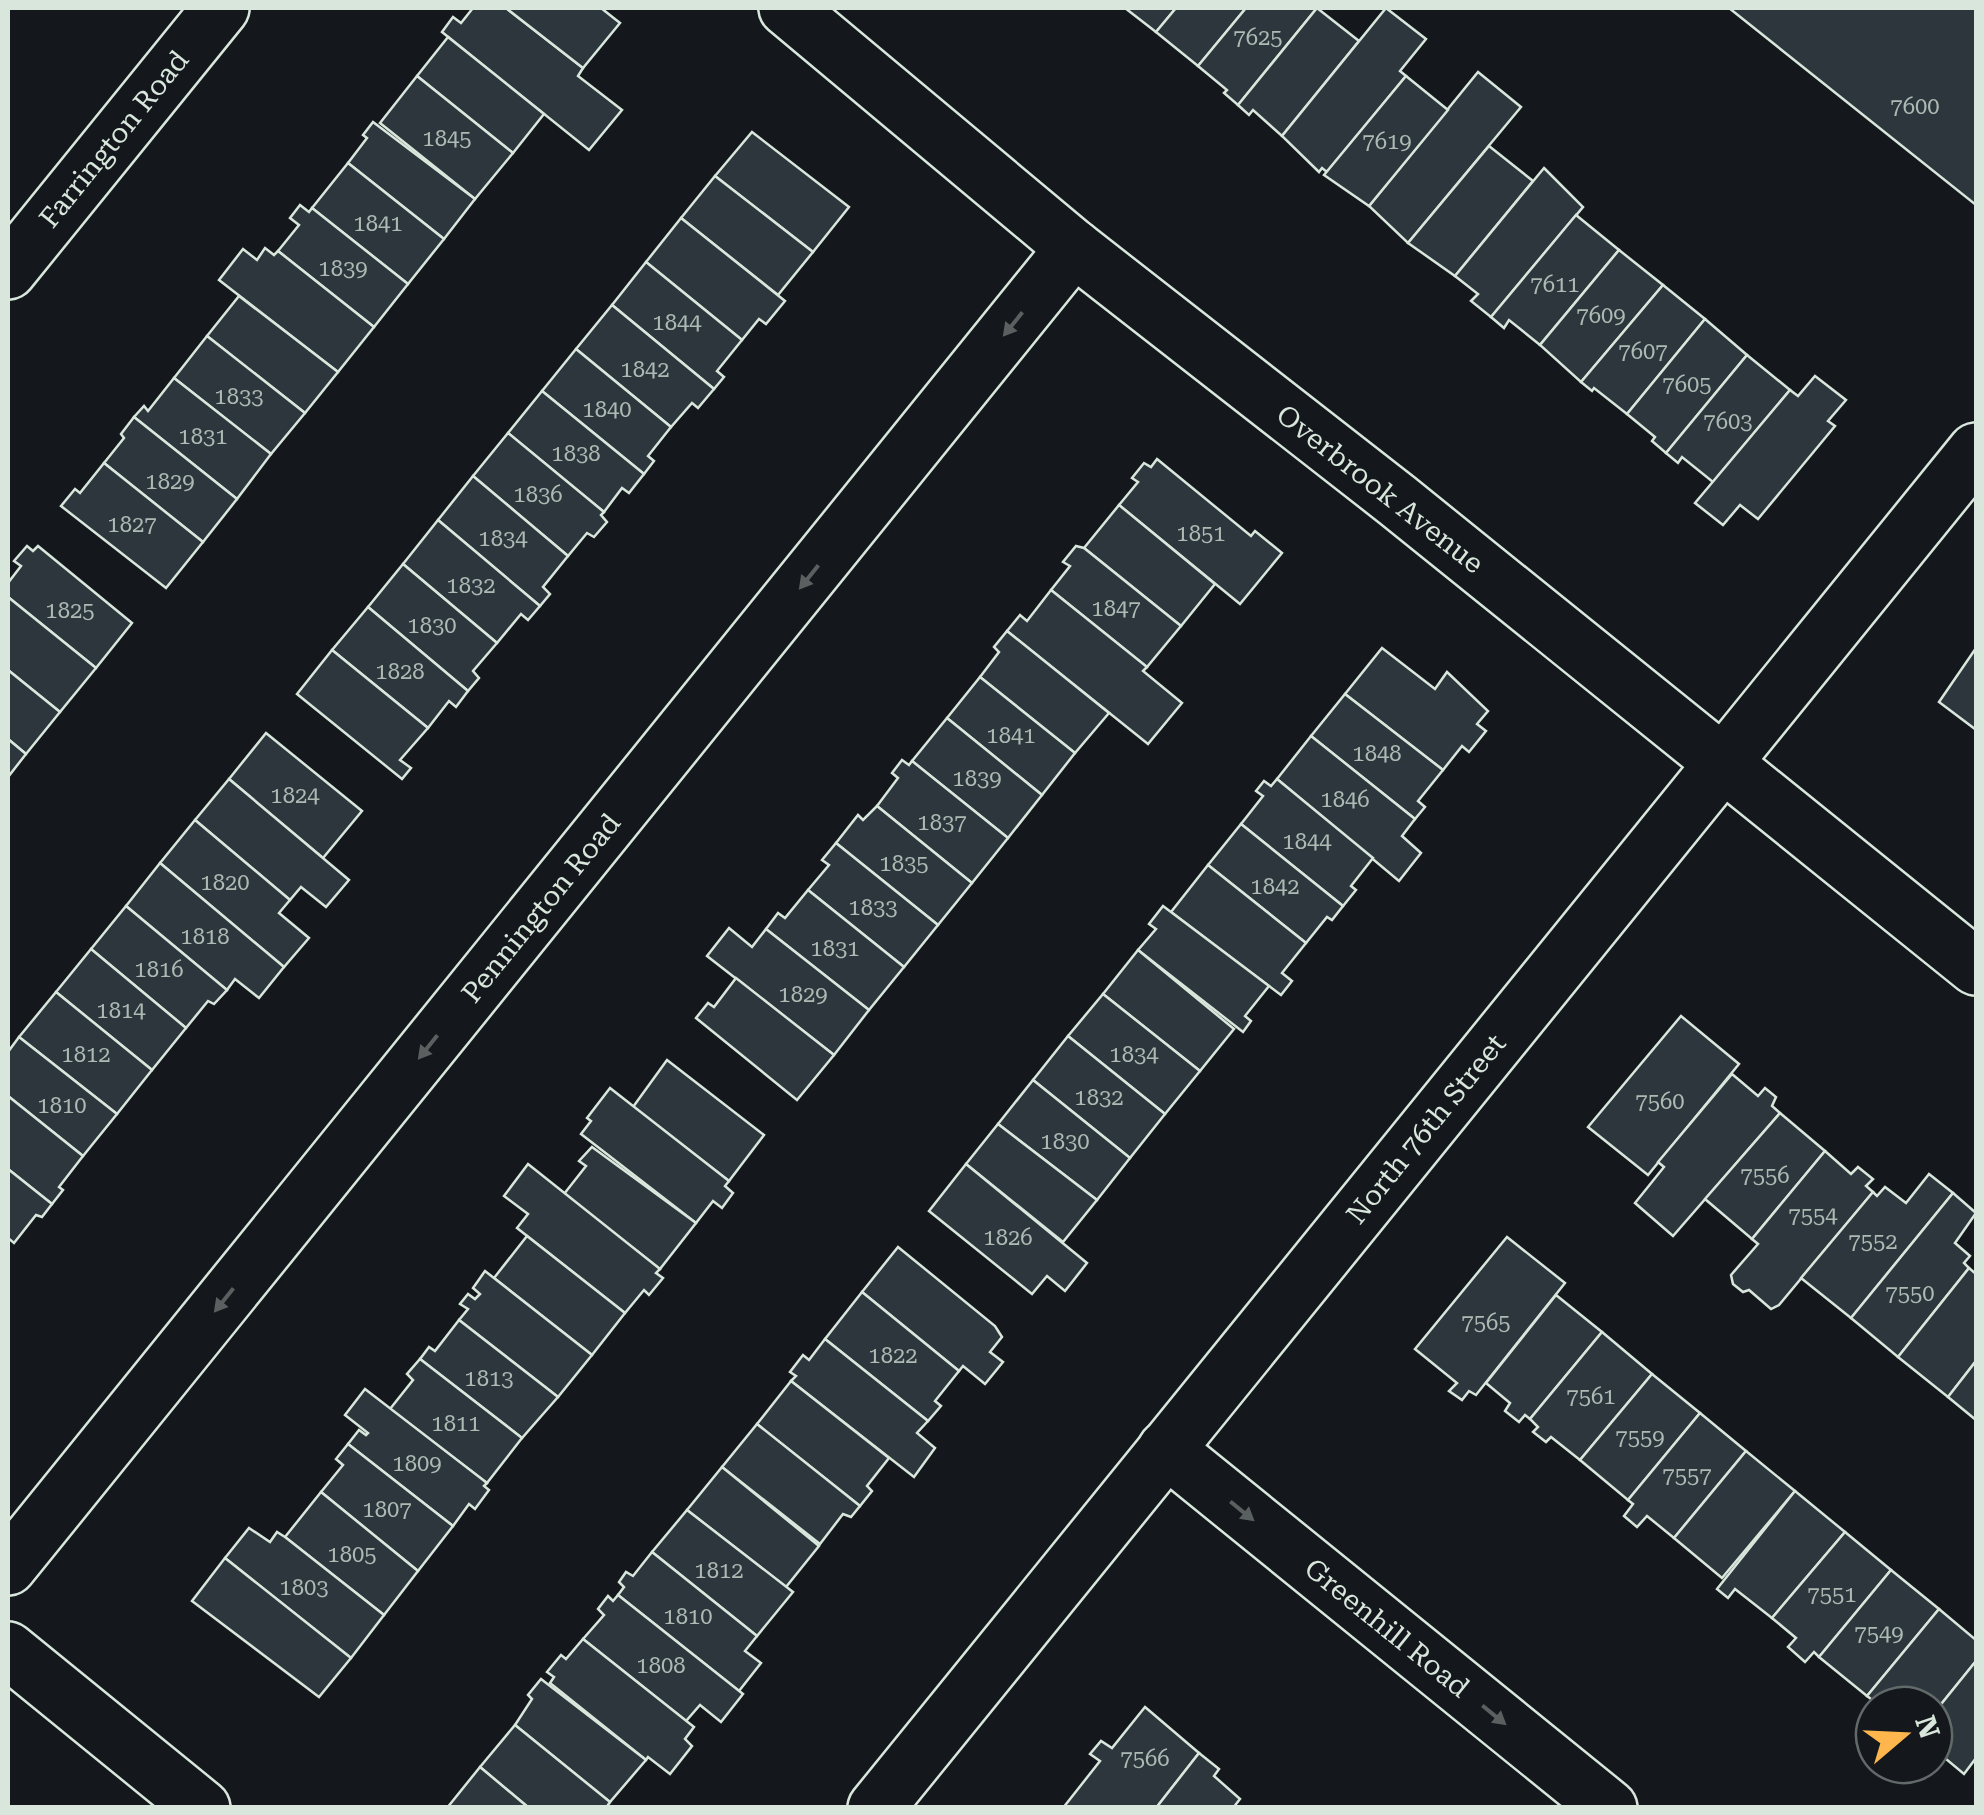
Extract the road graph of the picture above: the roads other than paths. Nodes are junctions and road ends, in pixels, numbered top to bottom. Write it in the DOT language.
graph roads {
  1 [pos="221,8"];
  2 [pos="787,8"];
  3 [pos="1074,248"];
  4 [pos="8,271"];
  5 [pos="1976,451"];
  6 [pos="1722,762"];
  7 [pos="1976,967"];
  8 [pos="1166,1450"];
  9 [pos="8,1567"];
  10 [pos="8,1650"];
  11 [pos="202,1808"];
  12 [pos="876,1808"];
  13 [pos="1609,1808"];
  1 -- 4 [label="street, Farrington Road"];
  2 -- 3 [label="street, Overbrook Avenue"];
  3 -- 6 [label="street, Overbrook Avenue"];
  3 -- 9 [label="street, Pennington Road, one-way"];
  5 -- 6 [label="street, North 76th Street"];
  6 -- 7 [label="street, Overbrook Avenue"];
  6 -- 8 [label="street, North 76th Street"];
  8 -- 12 [label="street, North 76th Street"];
  8 -- 13 [label="street, Greenhill Road, one-way"];
  10 -- 11 [label="street"];
}
